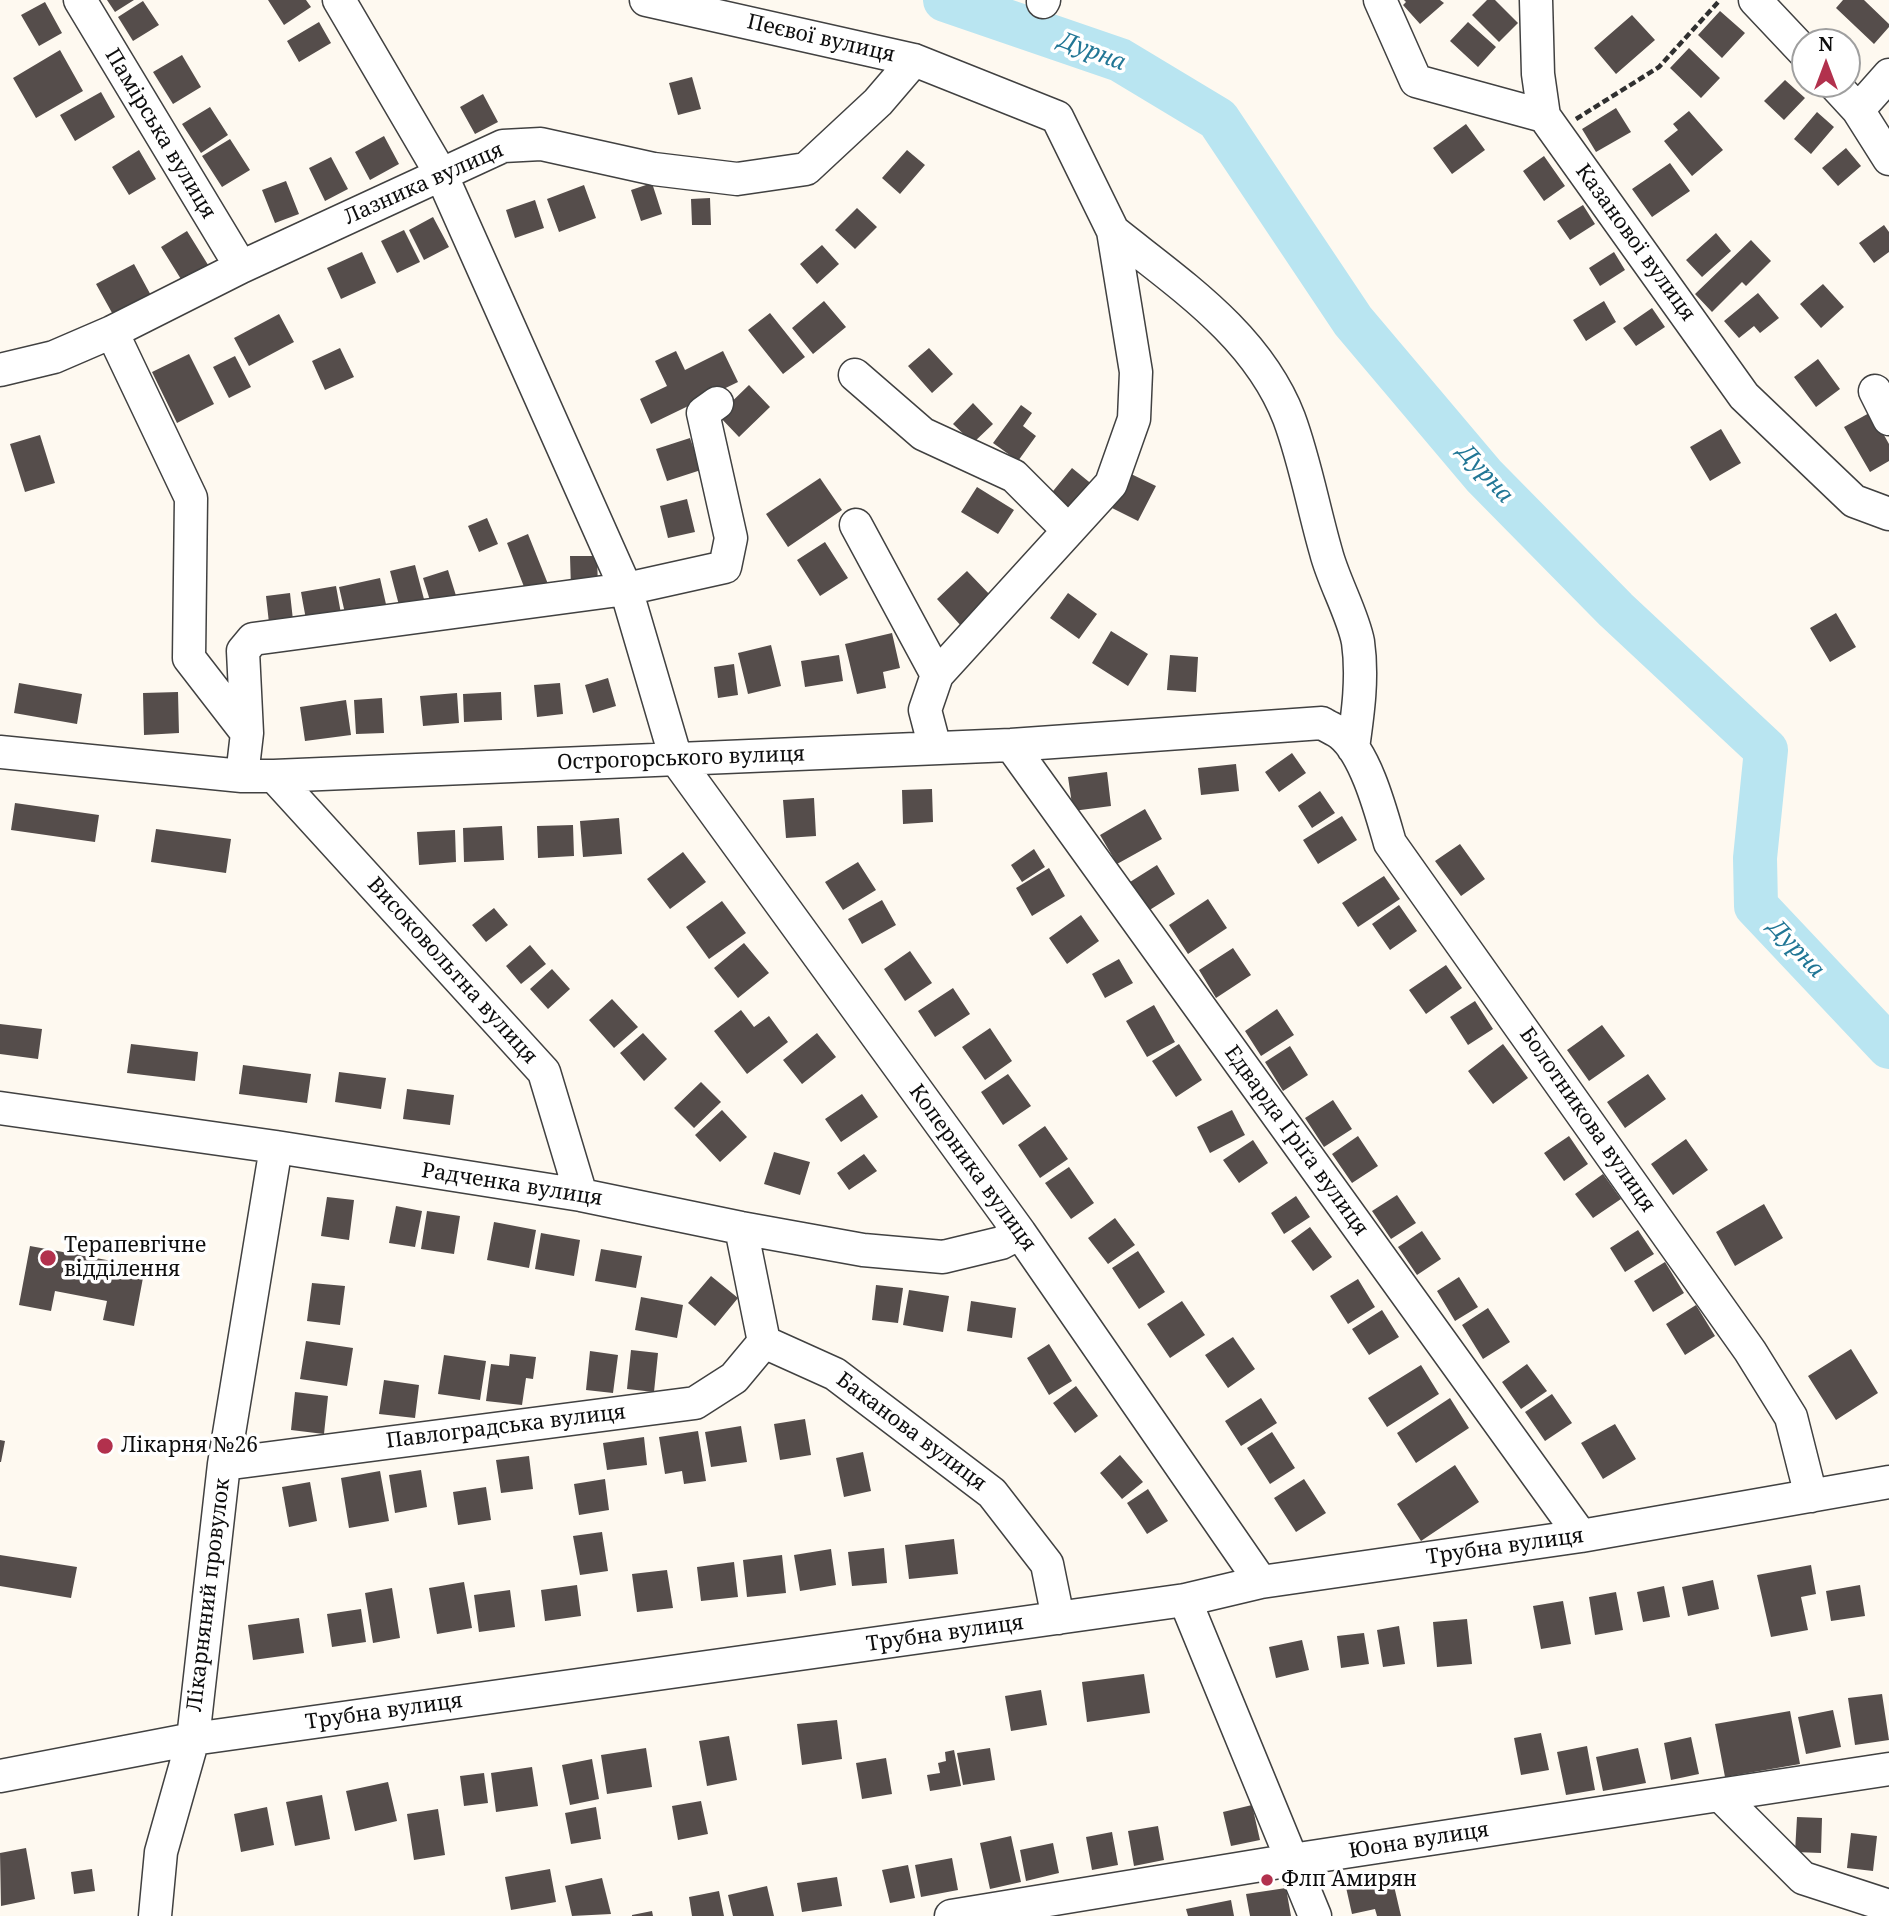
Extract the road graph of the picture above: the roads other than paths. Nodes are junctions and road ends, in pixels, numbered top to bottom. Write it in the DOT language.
graph roads {
  1 [pos="80,0"];
  2 [pos="339,0"];
  3 [pos="646,0"];
  4 [pos="1380,0"];
  5 [pos="1536,0"];
  6 [pos="1755,0"];
  7 [pos="1791,38"];
  8 [pos="914,60"];
  9 [pos="1889,75"];
  10 [pos="1847,98"];
  11 [pos="1858,110"];
  12 [pos="1549,124"];
  13 [pos="1889,159"];
  14 [pos="441,174"];
  15 [pos="1112,231"];
  16 [pos="241,267"];
  17 [pos="112,332"];
  18 [pos="0,370"];
  19 [pos="855,375"];
  20 [pos="1875,391"];
  21 [pos="717,403"];
  22 [pos="1889,419"];
  23 [pos="1889,514"];
  24 [pos="856,525"];
  25 [pos="1068,530"];
  26 [pos="626,589"];
  27 [pos="937,675"];
  28 [pos="247,733"];
  29 [pos="1011,745"];
  30 [pos="935,748"];
  31 [pos="1353,748"];
  32 [pos="0,752"];
  33 [pos="676,759"];
  34 [pos="242,776"];
  35 [pos="274,776"];
  36 [pos="0,1108"];
  37 [pos="276,1147"];
  38 [pos="582,1195"];
  39 [pos="741,1228"];
  40 [pos="1020,1233"];
  41 [pos="764,1342"];
  42 [pos="224,1464"];
  43 [pos="1889,1482"];
  44 [pos="1811,1496"];
  45 [pos="1581,1536"];
  46 [pos="1261,1581"];
  47 [pos="1185,1600"];
  48 [pos="1058,1618"];
  49 [pos="193,1739"];
  50 [pos="1889,1769"];
  51 [pos="0,1776"];
  52 [pos="1720,1796"];
  53 [pos="1292,1860"];
  54 [pos="1889,1906"];
  55 [pos="155,1916"];
  56 [pos="951,1916"];
  57 [pos="1315,1916"];
  1 -- 16 [label="street, Памірська вулиця"];
  2 -- 14 [label="street, Коперника вулиця"];
  3 -- 8 [label="street, Пеєвої вулиця"];
  4 -- 12 [label="street"];
  5 -- 12 [label="street"];
  6 -- 7 [label="street"];
  8 -- 14 [label="street, Лазника вулиця"];
  8 -- 15 [label="street, Пеєвої вулиця"];
  9 -- 11 [label="street"];
  10 -- 11 [label="street"];
  11 -- 13 [label="street"];
  12 -- 23 [label="street, Казанової вулиця"];
  14 -- 16 [label="street, Лазника вулиця"];
  14 -- 26 [label="street, Коперника вулиця"];
  15 -- 25 [label="street"];
  15 -- 31 [label="street"];
  16 -- 17 [label="street, Лазника вулиця"];
  17 -- 18 [label="street, Лазника вулиця"];
  17 -- 28 [label="street"];
  19 -- 25 [label="street"];
  20 -- 22 [label="street"];
  21 -- 26 [label="street"];
  24 -- 27 [label="street"];
  25 -- 27 [label="street"];
  26 -- 28 [label="street"];
  26 -- 33 [label="street, Коперника вулиця"];
  27 -- 30 [label="street"];
  28 -- 34 [label="street"];
  29 -- 30 [label="street, Острогорського вулиця"];
  29 -- 31 [label="street, Острогорського вулиця"];
  29 -- 45 [label="street, Едварда Ґріґа вулиця"];
  30 -- 33 [label="street, Острогорського вулиця"];
  31 -- 44 [label="street, Болотникова вулиця"];
  32 -- 34 [label="street, Острогорського вулиця"];
  33 -- 35 [label="street, Острогорського вулиця"];
  33 -- 40 [label="street, Коперника вулиця"];
  34 -- 35 [label="street, Острогорського вулиця"];
  35 -- 38 [label="street, Високовольтна вулиця"];
  36 -- 37 [label="street, Радченка вулиця"];
  37 -- 38 [label="street, Радченка вулиця"];
  37 -- 42 [label="street, Лікарняний провулок"];
  38 -- 39 [label="street, Радченка вулиця"];
  39 -- 40 [label="street, Радченка вулиця"];
  39 -- 41 [label="street"];
  40 -- 46 [label="street, Коперника вулиця"];
  41 -- 42 [label="street, Павлоградська вулиця"];
  41 -- 48 [label="street, Баканова вулиця"];
  42 -- 49 [label="street, Лікарняний провулок"];
  43 -- 44 [label="street, Трубна вулиця"];
  44 -- 45 [label="street, Трубна вулиця"];
  45 -- 46 [label="street, Трубна вулиця"];
  46 -- 47 [label="street, Трубна вулиця"];
  47 -- 48 [label="street, Трубна вулиця"];
  47 -- 53 [label="street"];
  48 -- 49 [label="street, Трубна вулиця"];
  49 -- 51 [label="street, Трубна вулиця"];
  49 -- 55 [label="street, Лікарняний провулок"];
  50 -- 52 [label="street, Юона вулиця"];
  52 -- 53 [label="street, Юона вулиця"];
  52 -- 54 [label="street"];
  53 -- 56 [label="street, Юона вулиця"];
  53 -- 57 [label="street"];
}
